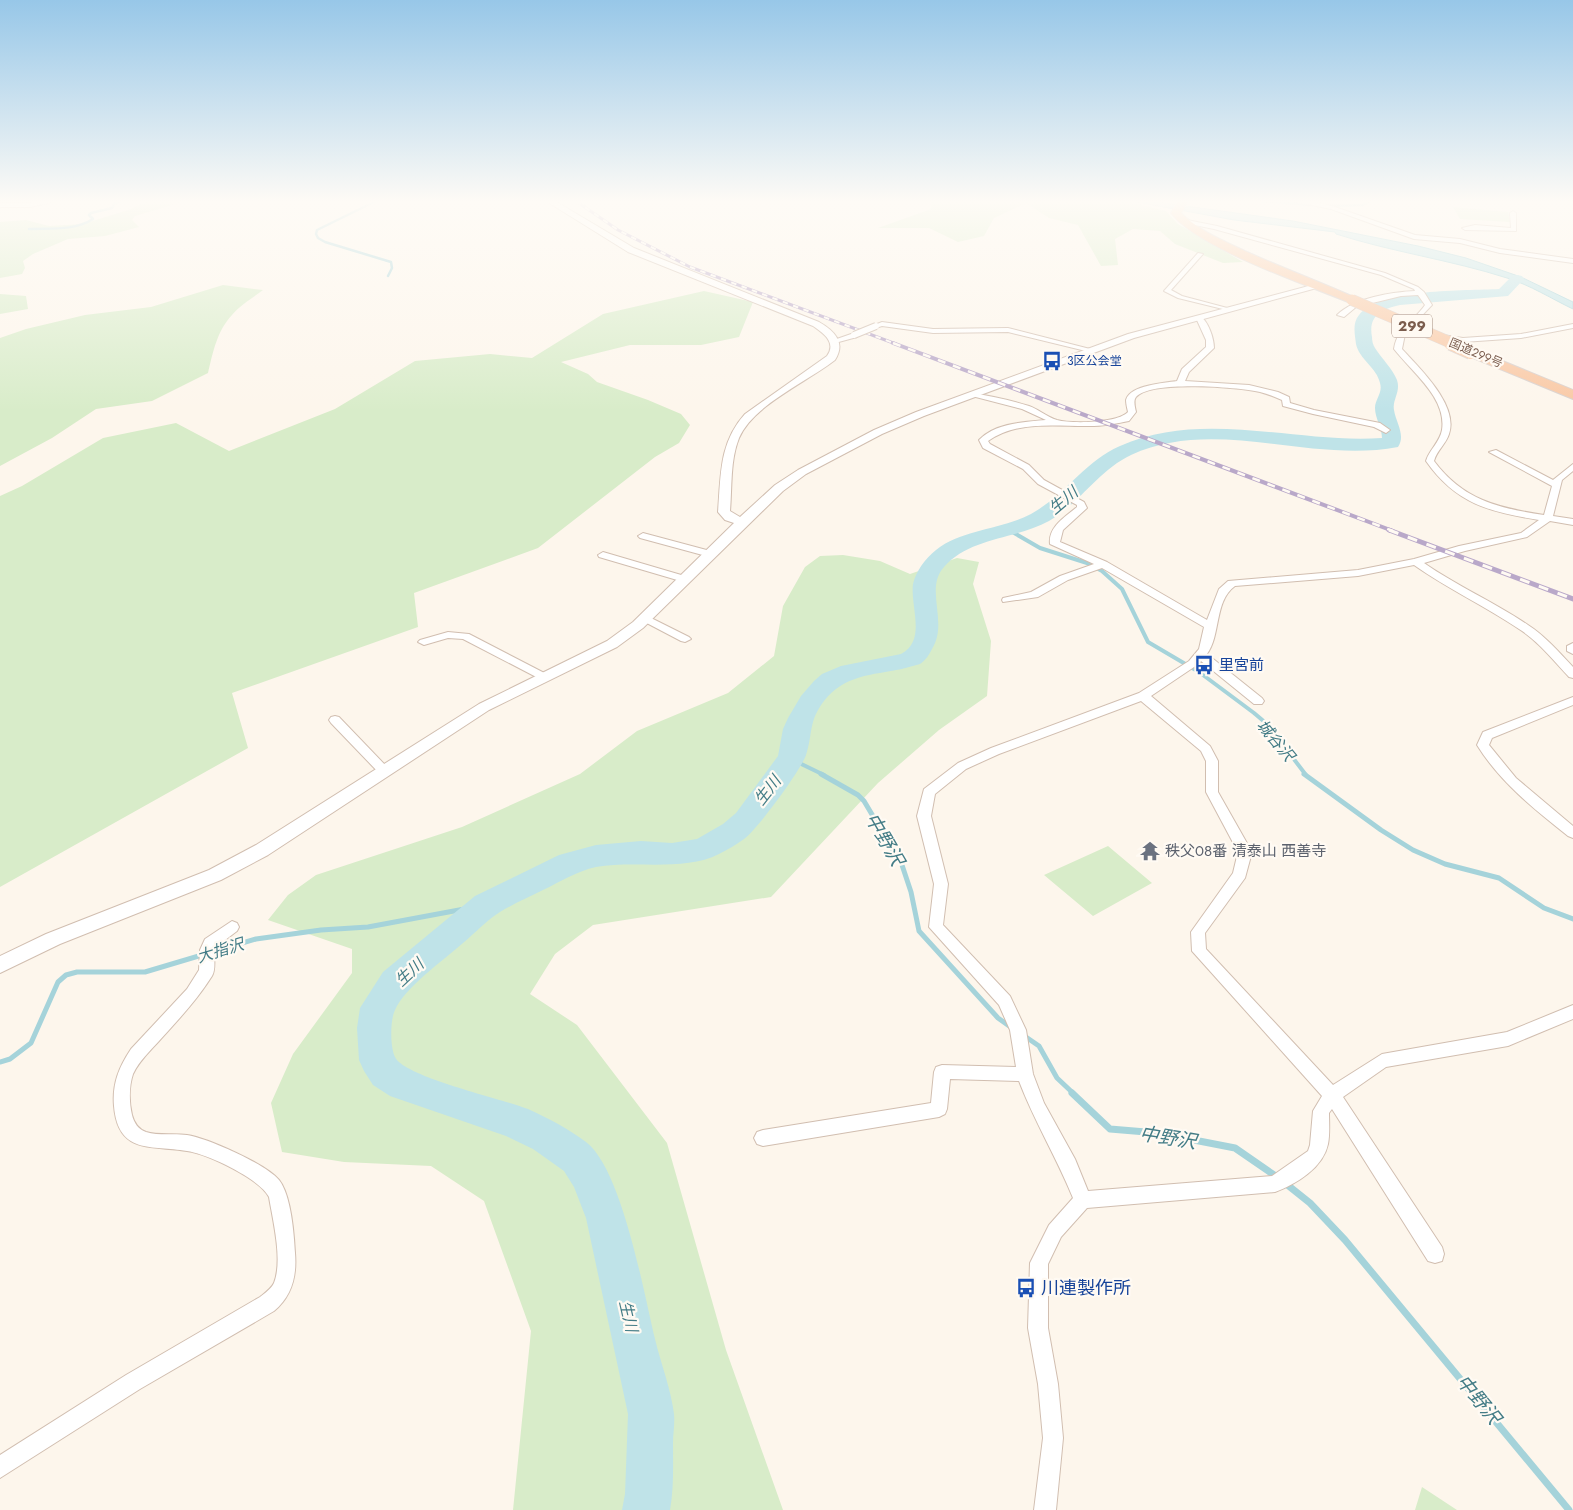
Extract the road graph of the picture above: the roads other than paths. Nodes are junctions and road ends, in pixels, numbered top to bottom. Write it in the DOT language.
graph roads {
  1 [pos="685,271"];
  2 [pos="1185,271"];
  3 [pos="1285,271"];
  4 [pos="1375,271"];
  5 [pos="1320,286"];
  6 [pos="1422,295"];
  7 [pos="1229,310"];
  8 [pos="1342,315"];
  9 [pos="1200,318"];
  10 [pos="1570,326"];
  11 [pos="1403,332"];
  12 [pos="836,341"];
  13 [pos="1090,350"];
  14 [pos="1180,382"];
  15 [pos="972,395"];
  16 [pos="1573,395"];
  17 [pos="1054,422"];
  18 [pos="1386,430"];
  19 [pos="1493,452"];
  20 [pos="1573,467"];
  21 [pos="1556,484"];
  22 [pos="1548,518"];
  23 [pos="742,522"];
  24 [pos="1573,522"];
  25 [pos="643,536"];
  26 [pos="710,554"];
  27 [pos="603,555"];
  28 [pos="1416,562"];
  29 [pos="1102,565"];
  30 [pos="684,579"];
  31 [pos="1007,600"];
  32 [pos="645,618"];
  33 [pos="1210,626"];
  34 [pos="685,639"];
  35 [pos="424,642"];
  36 [pos="1573,646"];
  37 [pos="1573,651"];
  38 [pos="1197,659"];
  39 [pos="1573,674"];
  40 [pos="546,677"];
  41 [pos="1143,696"];
  42 [pos="1258,701"];
  43 [pos="1573,701"];
  44 [pos="334,720"];
  45 [pos="384,771"];
  46 [pos="1573,833"];
  47 [pos="232,927"];
  48 [pos="0,965"];
  49 [pos="1573,1012"];
  50 [pos="1024,1074"];
  51 [pos="1332,1095"];
  52 [pos="763,1138"];
  53 [pos="1084,1200"];
  54 [pos="1435,1254"];
  55 [pos="0,1467"];
  56 [pos="1045,1510"];
  1 -- 12 [label="street"];
  2 -- 7 [label="street"];
  3 -- 5 [label="highway, 国道299号 / 299"];
  4 -- 6 [label="street"];
  5 -- 7 [label="street"];
  5 -- 16 [label="highway, 国道299号 / 299, bridge"];
  6 -- 8 [label="street"];
  6 -- 11 [label="street"];
  7 -- 9 [label="street"];
  9 -- 13 [label="street"];
  9 -- 14 [label="street"];
  10 -- 11 [label="street"];
  11 -- 22 [label="street"];
  12 -- 13 [label="street, bridge"];
  12 -- 23 [label="street"];
  13 -- 15 [label="street"];
  14 -- 17 [label="street"];
  14 -- 18 [label="street"];
  15 -- 17 [label="street"];
  15 -- 23 [label="street"];
  17 -- 29 [label="street"];
  19 -- 21 [label="street"];
  20 -- 21 [label="street"];
  21 -- 22 [label="street"];
  22 -- 24 [label="street"];
  22 -- 28 [label="street"];
  23 -- 26 [label="street"];
  25 -- 26 [label="street"];
  26 -- 30 [label="street"];
  27 -- 30 [label="street"];
  28 -- 33 [label="street"];
  28 -- 39 [label="street"];
  29 -- 31 [label="street"];
  29 -- 33 [label="street"];
  30 -- 32 [label="street"];
  32 -- 34 [label="street"];
  32 -- 40 [label="street"];
  33 -- 38 [label="street"];
  35 -- 40 [label="street"];
  36 -- 37 [label="street"];
  38 -- 41 [label="street"];
  38 -- 42 [label="street"];
  40 -- 45 [label="street"];
  41 -- 50 [label="street"];
  41 -- 51 [label="street"];
  43 -- 46 [label="street"];
  44 -- 45 [label="street"];
  45 -- 48 [label="street"];
  47 -- 55 [label="street"];
  49 -- 51 [label="street"];
  50 -- 52 [label="street"];
  50 -- 53 [label="street"];
  51 -- 53 [label="street"];
  51 -- 54 [label="street"];
  53 -- 56 [label="street"];
}
